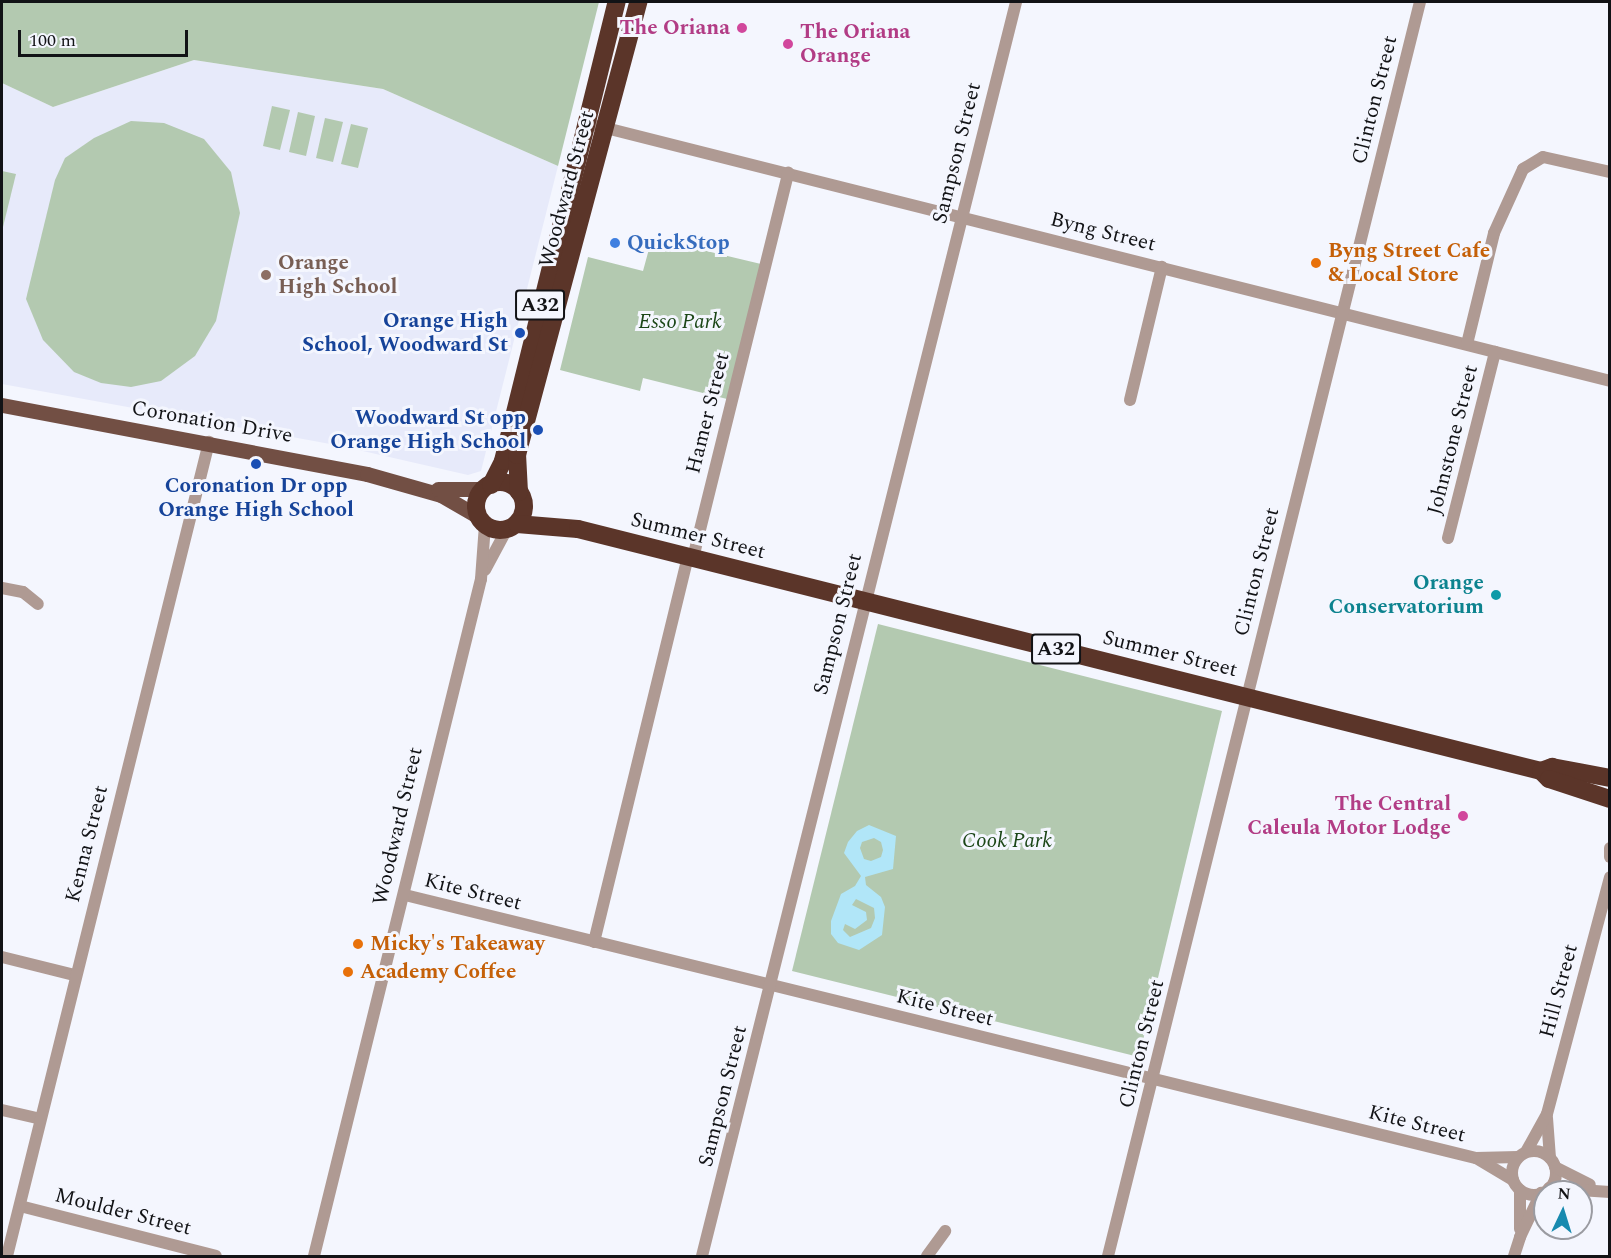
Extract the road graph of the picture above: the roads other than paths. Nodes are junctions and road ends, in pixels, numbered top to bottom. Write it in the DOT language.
graph roads {
  1 [pos="616,2"];
  2 [pos="638,2"];
  3 [pos="1016,2"];
  4 [pos="1420,2"];
  5 [pos="587,123"];
  6 [pos="606,128"];
  7 [pos="1610,172"];
  8 [pos="788,173"];
  9 [pos="961,216"];
  10 [pos="1162,267"];
  11 [pos="1342,313"];
  12 [pos="1467,345"];
  13 [pos="1495,352"];
  14 [pos="1610,381"];
  15 [pos="1130,400"];
  16 [pos="2,405"];
  17 [pos="209,442"];
  18 [pos="414,486"];
  19 [pos="487,487"];
  20 [pos="522,497"];
  21 [pos="482,520"];
  22 [pos="512,526"];
  23 [pos="578,529"];
  24 [pos="1448,538"];
  25 [pos="690,557"];
  26 [pos="481,579"];
  27 [pos="2,588"];
  28 [pos="864,601"];
  29 [pos="38,604"];
  30 [pos="1246,697"];
  31 [pos="1541,771"];
  32 [pos="1610,778"];
  33 [pos="1610,800"];
  34 [pos="1610,848"];
  35 [pos="1610,857"];
  36 [pos="1610,877"];
  37 [pos="405,895"];
  38 [pos="594,942"];
  39 [pos="2,957"];
  40 [pos="74,975"];
  41 [pos="771,985"];
  42 [pos="1154,1081"];
  43 [pos="2,1110"];
  44 [pos="1547,1114"];
  45 [pos="40,1119"];
  46 [pos="1522,1155"];
  47 [pos="1476,1158"];
  48 [pos="1552,1162"];
  49 [pos="1553,1180"];
  50 [pos="1516,1185"];
  51 [pos="1533,1189"];
  52 [pos="1604,1190"];
  53 [pos="20,1206"];
  54 [pos="1533,1213"];
  55 [pos="945,1231"];
  56 [pos="1520,1237"];
  57 [pos="7,1257"];
  58 [pos="216,1257"];
  59 [pos="314,1257"];
  60 [pos="702,1257"];
  61 [pos="927,1257"];
  62 [pos="1108,1257"];
  63 [pos="1514,1257"];
  1 -- 5 [label="highway, Woodward Street / A32"];
  2 -- 6 [label="highway, Woodward Street / A32"];
  3 -- 9 [label="street, Sampson Street"];
  4 -- 11 [label="street, Clinton Street"];
  5 -- 6 [label="street, Byng Street"];
  5 -- 19 [label="highway, Woodward Street / A32"];
  6 -- 8 [label="street, Byng Street"];
  6 -- 20 [label="highway, Woodward Street / A32"];
  7 -- 12 [label="street"];
  8 -- 9 [label="street, Byng Street"];
  8 -- 25 [label="street, Hamer Street"];
  9 -- 10 [label="street, Byng Street"];
  9 -- 28 [label="street, Sampson Street"];
  10 -- 11 [label="street, Byng Street"];
  10 -- 15 [label="street"];
  11 -- 12 [label="street, Byng Street"];
  11 -- 30 [label="street, Clinton Street"];
  12 -- 13 [label="street, Byng Street"];
  13 -- 14 [label="street, Byng Street"];
  13 -- 24 [label="street, Johnstone Street"];
  16 -- 17 [label="main road, Coronation Drive"];
  17 -- 18 [label="main road, Coronation Drive"];
  17 -- 40 [label="street, Kenna Street"];
  18 -- 19 [label="main road, Coronation Drive"];
  18 -- 21 [label="main road, Coronation Drive"];
  19 -- 20 [label="highway, A32"];
  19 -- 21 [label="highway, A32"];
  20 -- 22 [label="highway, A32"];
  20 -- 23 [label="highway, Summer Street / A32"];
  21 -- 22 [label="highway, A32"];
  21 -- 26 [label="street, Woodward Street"];
  22 -- 23 [label="highway, Summer Street / A32"];
  22 -- 26 [label="street, Woodward Street"];
  23 -- 25 [label="highway, Summer Street / A32"];
  25 -- 28 [label="highway, Summer Street / A32"];
  25 -- 38 [label="street, Hamer Street"];
  26 -- 37 [label="street, Woodward Street"];
  27 -- 29 [label="street"];
  28 -- 30 [label="highway, Summer Street / A32"];
  28 -- 41 [label="street, Sampson Street"];
  30 -- 31 [label="highway, Summer Street / A32"];
  30 -- 42 [label="street, Clinton Street"];
  31 -- 32 [label="highway, Summer Street / A32"];
  31 -- 33 [label="highway, Summer Street / A32"];
  34 -- 35 [label="street"];
  36 -- 44 [label="street, Hill Street"];
  37 -- 38 [label="street, Kite Street"];
  37 -- 59 [label="street, Woodward Street"];
  38 -- 41 [label="street, Kite Street"];
  39 -- 40 [label="street"];
  40 -- 45 [label="street, Kenna Street"];
  41 -- 42 [label="street, Kite Street"];
  41 -- 60 [label="street, Sampson Street"];
  42 -- 47 [label="street, Kite Street"];
  42 -- 62 [label="street, Clinton Street"];
  43 -- 45 [label="street"];
  44 -- 46 [label="street, Hill Street"];
  44 -- 48 [label="street, Hill Street"];
  45 -- 53 [label="street, Kenna Street"];
  46 -- 47 [label="street, Kite Street"];
  46 -- 48 [label="street"];
  46 -- 50 [label="street"];
  47 -- 50 [label="street, Kite Street"];
  48 -- 49 [label="street"];
  48 -- 52 [label="street"];
  50 -- 51 [label="street"];
  50 -- 56 [label="street"];
  53 -- 57 [label="street, Kenna Street"];
  53 -- 58 [label="street, Moulder Street"];
  54 -- 56 [label="street"];
  55 -- 61 [label="street"];
  56 -- 63 [label="street"];
}
